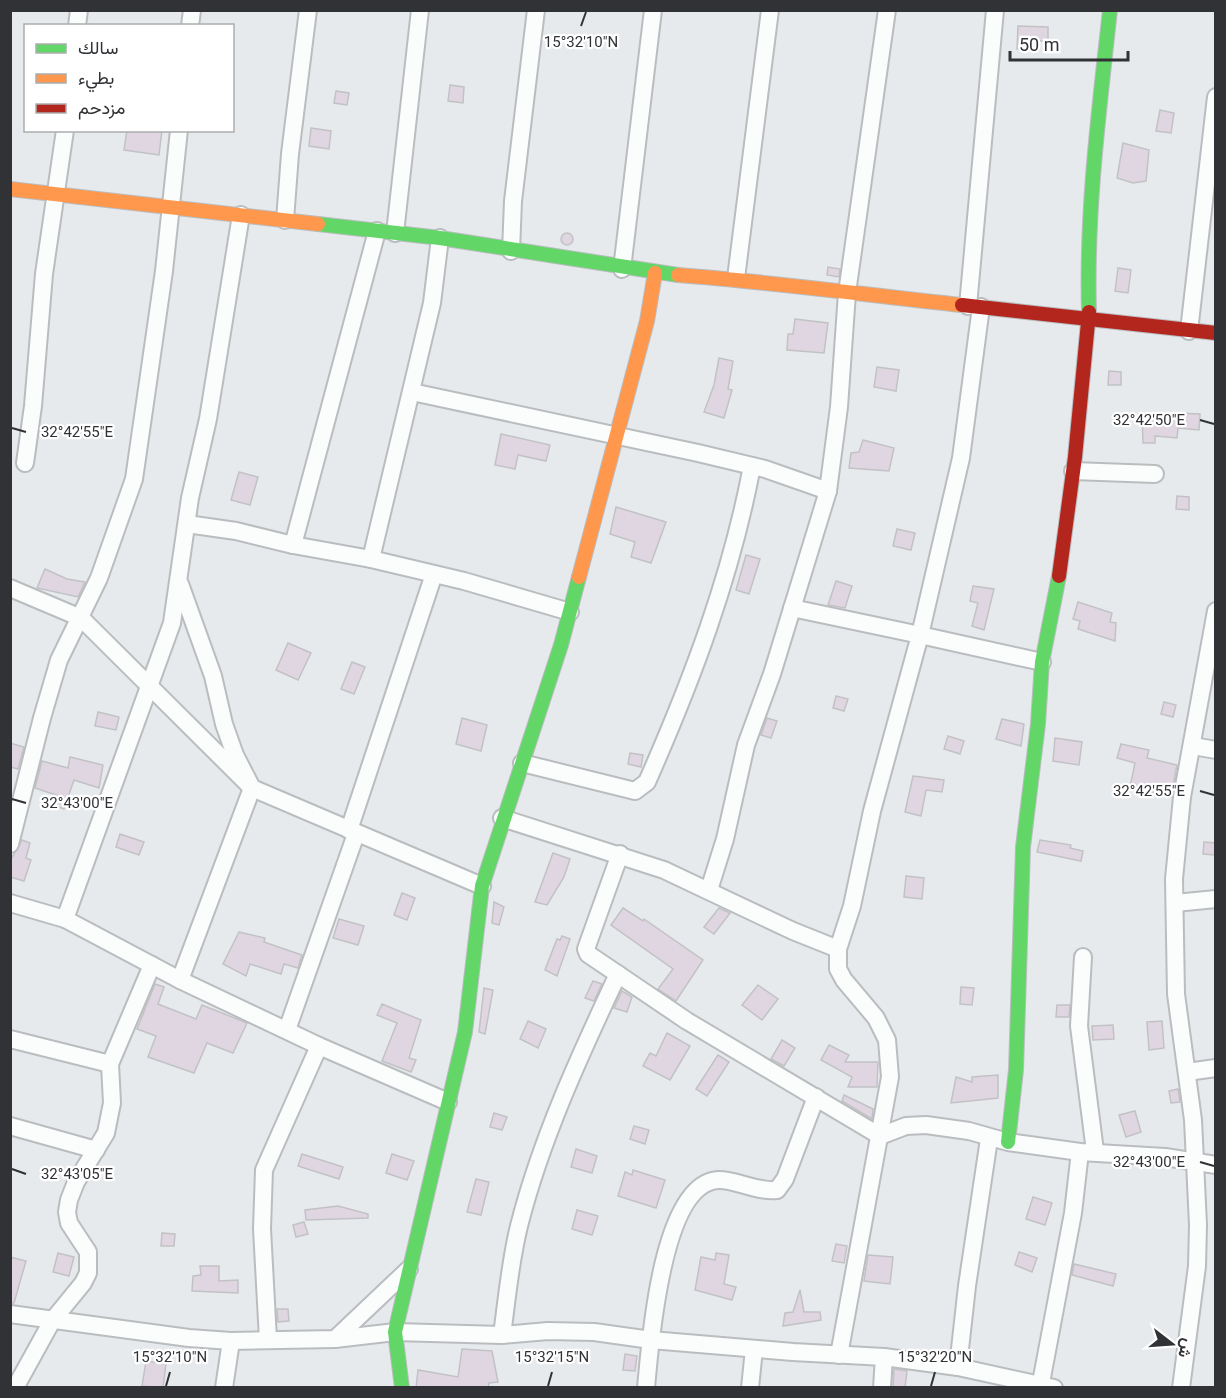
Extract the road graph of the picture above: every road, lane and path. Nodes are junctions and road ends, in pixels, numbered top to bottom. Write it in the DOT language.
graph roads {
  1 [pos="308,10"];
  2 [pos="420,10"];
  3 [pos="536,10"];
  4 [pos="653,10"];
  5 [pos="770,10"];
  6 [pos="887,10"];
  7 [pos="995,10"];
  8 [pos="1110,10"];
  9 [pos="1215,97"];
  10 [pos="64,132"];
  11 [pos="179,132"];
  12 [pos="10,189"];
  13 [pos="57,196"];
  14 [pos="171,208"];
  15 [pos="241,215"];
  16 [pos="285,220"];
  17 [pos="377,231"];
  18 [pos="395,233"];
  19 [pos="440,238"];
  20 [pos="511,251"];
  21 [pos="622,269"];
  22 [pos="655,273"];
  23 [pos="736,278"];
  24 [pos="847,293"];
  25 [pos="975,306"];
  26 [pos="1089,319"];
  27 [pos="1189,331"];
  28 [pos="1215,333"];
  29 [pos="412,392"];
  30 [pos="618,436"];
  31 [pos="25,463"];
  32 [pos="752,466"];
  33 [pos="1073,471"];
  34 [pos="1155,474"];
  35 [pos="828,491"];
  36 [pos="188,524"];
  37 [pos="293,545"];
  38 [pos="371,559"];
  39 [pos="434,574"];
  40 [pos="180,581"];
  41 [pos="10,588"];
  42 [pos="792,608"];
  43 [pos="1215,611"];
  44 [pos="570,612"];
  45 [pos="81,618"];
  46 [pos="1213,634"];
  47 [pos="920,635"];
  48 [pos="1042,662"];
  49 [pos="149,688"];
  50 [pos="1193,746"];
  51 [pos="1215,750"];
  52 [pos="522,763"];
  53 [pos="252,788"];
  54 [pos="502,818"];
  55 [pos="352,832"];
  56 [pos="10,844"];
  57 [pos="620,854"];
  58 [pos="482,886"];
  59 [pos="709,890"];
  60 [pos="1215,899"];
  61 [pos="10,903"];
  62 [pos="1175,903"];
  63 [pos="65,919"];
  64 [pos="838,949"];
  65 [pos="1083,957"];
  66 [pos="152,965"];
  67 [pos="618,974"];
  68 [pos="180,980"];
  69 [pos="286,1030"];
  70 [pos="10,1040"];
  71 [pos="319,1046"];
  72 [pos="110,1064"];
  73 [pos="1215,1068"];
  74 [pos="1187,1072"];
  75 [pos="816,1097"];
  76 [pos="448,1102"];
  77 [pos="10,1126"];
  78 [pos="880,1136"];
  79 [pos="989,1139"];
  80 [pos="1008,1142"];
  81 [pos="96,1150"];
  82 [pos="1088,1151"];
  83 [pos="1196,1163"];
  84 [pos="1215,1165"];
  85 [pos="409,1269"];
  86 [pos="10,1314"];
  87 [pos="52,1321"];
  88 [pos="395,1332"];
  89 [pos="502,1335"];
  90 [pos="268,1339"];
  91 [pos="334,1339"];
  92 [pos="651,1340"];
  93 [pos="231,1341"];
  94 [pos="754,1349"];
  95 [pos="839,1355"];
  96 [pos="884,1357"];
  97 [pos="958,1367"];
  98 [pos="1045,1386"];
  99 [pos="15,1388"];
  100 [pos="224,1388"];
  101 [pos="402,1388"];
  102 [pos="646,1388"];
  103 [pos="750,1388"];
  104 [pos="882,1388"];
  105 [pos="1180,1388"];
  1 -- 16 [label="street"];
  2 -- 18 [label="street"];
  3 -- 20 [label="street"];
  4 -- 21 [label="street"];
  5 -- 23 [label="street"];
  6 -- 24 [label="street"];
  7 -- 25 [label="street"];
  8 -- 26 [label="street"];
  9 -- 27 [label="street"];
  10 -- 13 [label="street"];
  11 -- 14 [label="street"];
  12 -- 13 [label="street"];
  13 -- 14 [label="street"];
  13 -- 31 [label="street"];
  14 -- 15 [label="street"];
  14 -- 45 [label="street"];
  15 -- 16 [label="street"];
  15 -- 36 [label="street"];
  16 -- 17 [label="street"];
  17 -- 18 [label="street"];
  17 -- 37 [label="street"];
  18 -- 19 [label="street"];
  19 -- 20 [label="street"];
  19 -- 29 [label="street"];
  20 -- 21 [label="street"];
  21 -- 22 [label="street"];
  22 -- 23 [label="street"];
  22 -- 30 [label="street"];
  23 -- 24 [label="street"];
  24 -- 25 [label="street"];
  24 -- 35 [label="street"];
  25 -- 26 [label="street"];
  25 -- 47 [label="street"];
  26 -- 27 [label="street"];
  26 -- 33 [label="street"];
  27 -- 28 [label="street"];
  29 -- 30 [label="street"];
  29 -- 38 [label="street"];
  30 -- 32 [label="street"];
  30 -- 44 [label="street"];
  32 -- 35 [label="street"];
  32 -- 52 [label="street"];
  33 -- 34 [label="street"];
  33 -- 48 [label="street"];
  35 -- 42 [label="street"];
  36 -- 37 [label="street"];
  36 -- 40 [label="street"];
  37 -- 38 [label="street"];
  38 -- 39 [label="street"];
  39 -- 44 [label="street"];
  39 -- 55 [label="street"];
  40 -- 49 [label="street"];
  40 -- 53 [label="street"];
  41 -- 45 [label="street"];
  42 -- 47 [label="street"];
  42 -- 59 [label="street"];
  43 -- 46 [label="street"];
  44 -- 52 [label="street"];
  45 -- 49 [label="street"];
  45 -- 56 [label="street"];
  46 -- 50 [label="street"];
  47 -- 48 [label="street"];
  47 -- 64 [label="street"];
  48 -- 80 [label="street"];
  49 -- 53 [label="street"];
  49 -- 63 [label="street"];
  50 -- 51 [label="street"];
  50 -- 62 [label="street"];
  52 -- 54 [label="street"];
  53 -- 55 [label="street"];
  53 -- 68 [label="street"];
  54 -- 57 [label="street"];
  54 -- 58 [label="street"];
  55 -- 58 [label="street"];
  55 -- 69 [label="street"];
  57 -- 59 [label="street"];
  57 -- 67 [label="street"];
  58 -- 76 [label="street"];
  59 -- 64 [label="street"];
  60 -- 62 [label="street"];
  61 -- 63 [label="street"];
  62 -- 74 [label="street"];
  63 -- 66 [label="street"];
  64 -- 78 [label="street"];
  65 -- 82 [label="street"];
  66 -- 68 [label="street"];
  66 -- 72 [label="street"];
  67 -- 75 [label="street"];
  67 -- 89 [label="street"];
  68 -- 69 [label="street"];
  69 -- 71 [label="street"];
  70 -- 72 [label="street"];
  71 -- 76 [label="street"];
  71 -- 90 [label="street"];
  72 -- 81 [label="street"];
  73 -- 74 [label="street"];
  74 -- 83 [label="street"];
  75 -- 78 [label="street"];
  75 -- 92 [label="street"];
  76 -- 85 [label="street"];
  77 -- 81 [label="street"];
  78 -- 79 [label="street"];
  78 -- 95 [label="street"];
  79 -- 80 [label="street"];
  79 -- 97 [label="street"];
  80 -- 82 [label="street"];
  81 -- 87 [label="street"];
  82 -- 83 [label="street"];
  82 -- 98 [label="street"];
  83 -- 84 [label="street"];
  83 -- 105 [label="street"];
  85 -- 88 [label="street"];
  85 -- 91 [label="street"];
  86 -- 87 [label="street"];
  87 -- 93 [label="street"];
  87 -- 99 [label="street"];
  88 -- 89 [label="street"];
  88 -- 91 [label="street"];
  88 -- 101 [label="street"];
  89 -- 92 [label="street"];
  90 -- 91 [label="street"];
  90 -- 93 [label="street"];
  92 -- 94 [label="street"];
  92 -- 102 [label="street"];
  93 -- 100 [label="street"];
  94 -- 95 [label="street"];
  94 -- 103 [label="street"];
  95 -- 96 [label="street"];
  96 -- 97 [label="street"];
  96 -- 104 [label="street"];
  97 -- 98 [label="street"];
}
